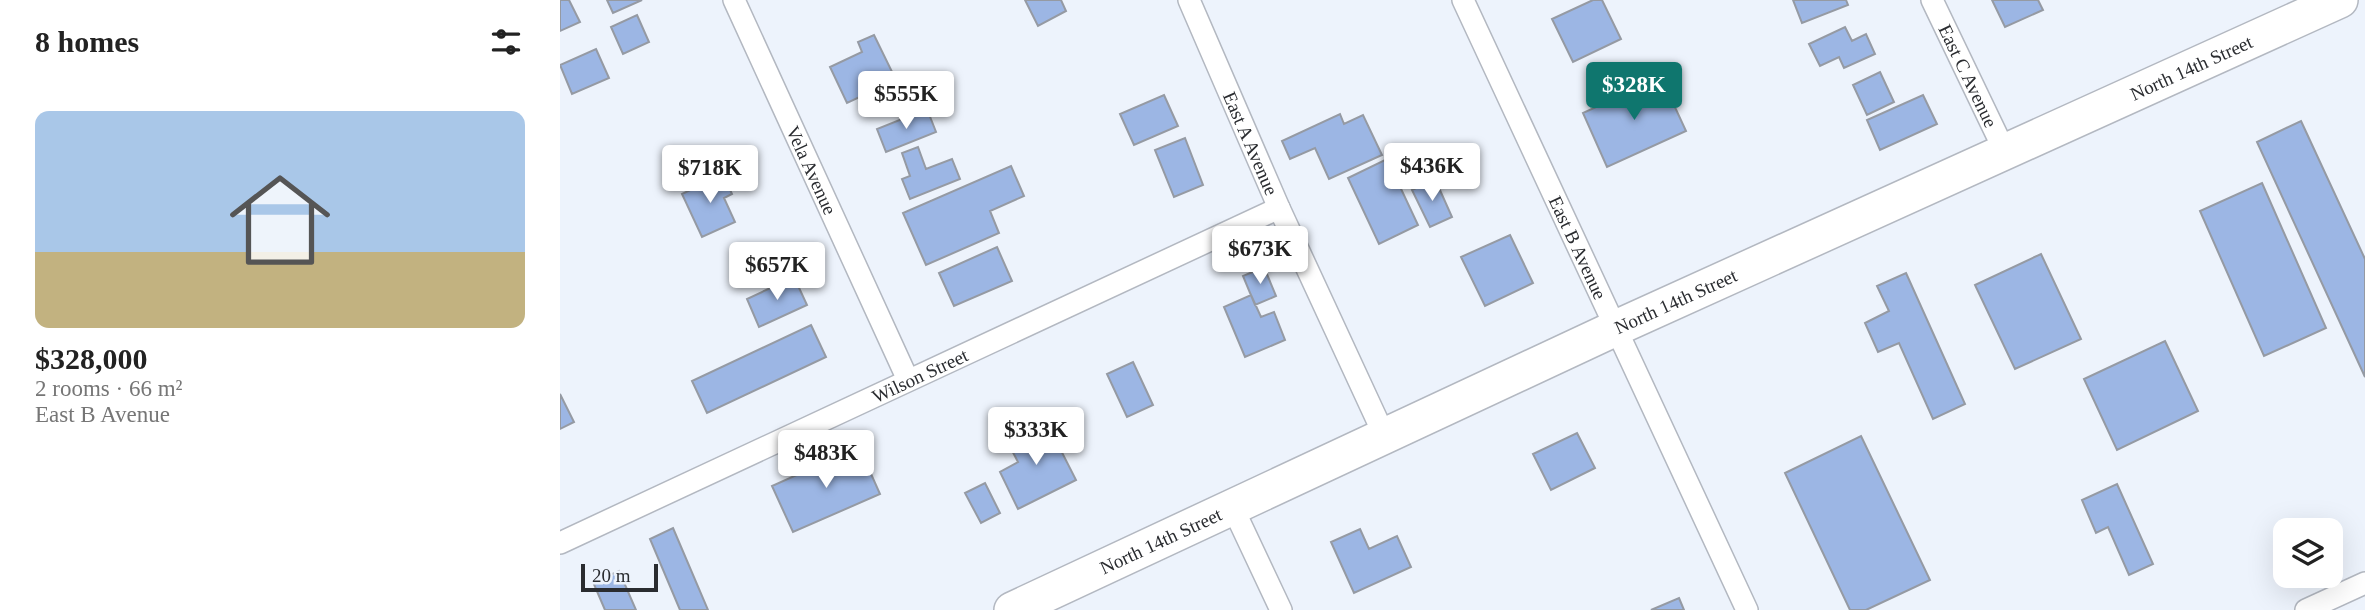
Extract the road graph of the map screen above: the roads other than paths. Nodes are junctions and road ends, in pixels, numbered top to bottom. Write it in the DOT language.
graph roads {
  1 [pos="734,0"];
  2 [pos="1189,0"];
  3 [pos="1463,0"];
  4 [pos="1932,0"];
  5 [pos="2340,0"];
  6 [pos="2004,152"];
  7 [pos="1279,208"];
  8 [pos="1616,328"];
  9 [pos="908,380"];
  10 [pos="1385,437"];
  11 [pos="1233,508"];
  12 [pos="560,543"];
  13 [pos="2365,583"];
  14 [pos="1012,610"];
  15 [pos="1281,610"];
  16 [pos="1747,610"];
  17 [pos="2306,610"];
  1 -- 9 [label="street, Vela Avenue"];
  2 -- 7 [label="street, East A Avenue"];
  3 -- 8 [label="street, East B Avenue"];
  4 -- 6 [label="street, East C Avenue"];
  5 -- 6 [label="main road, North 14th Street"];
  6 -- 8 [label="main road, North 14th Street"];
  7 -- 9 [label="street, Wilson Street"];
  7 -- 10 [label="street, East A Avenue"];
  8 -- 10 [label="main road, North 14th Street"];
  8 -- 16 [label="street, East B Avenue"];
  9 -- 12 [label="street, Wilson Street"];
  10 -- 11 [label="main road, North 14th Street"];
  11 -- 14 [label="main road, North 14th Street"];
  11 -- 15 [label="street"];
  13 -- 17 [label="street"];
}
